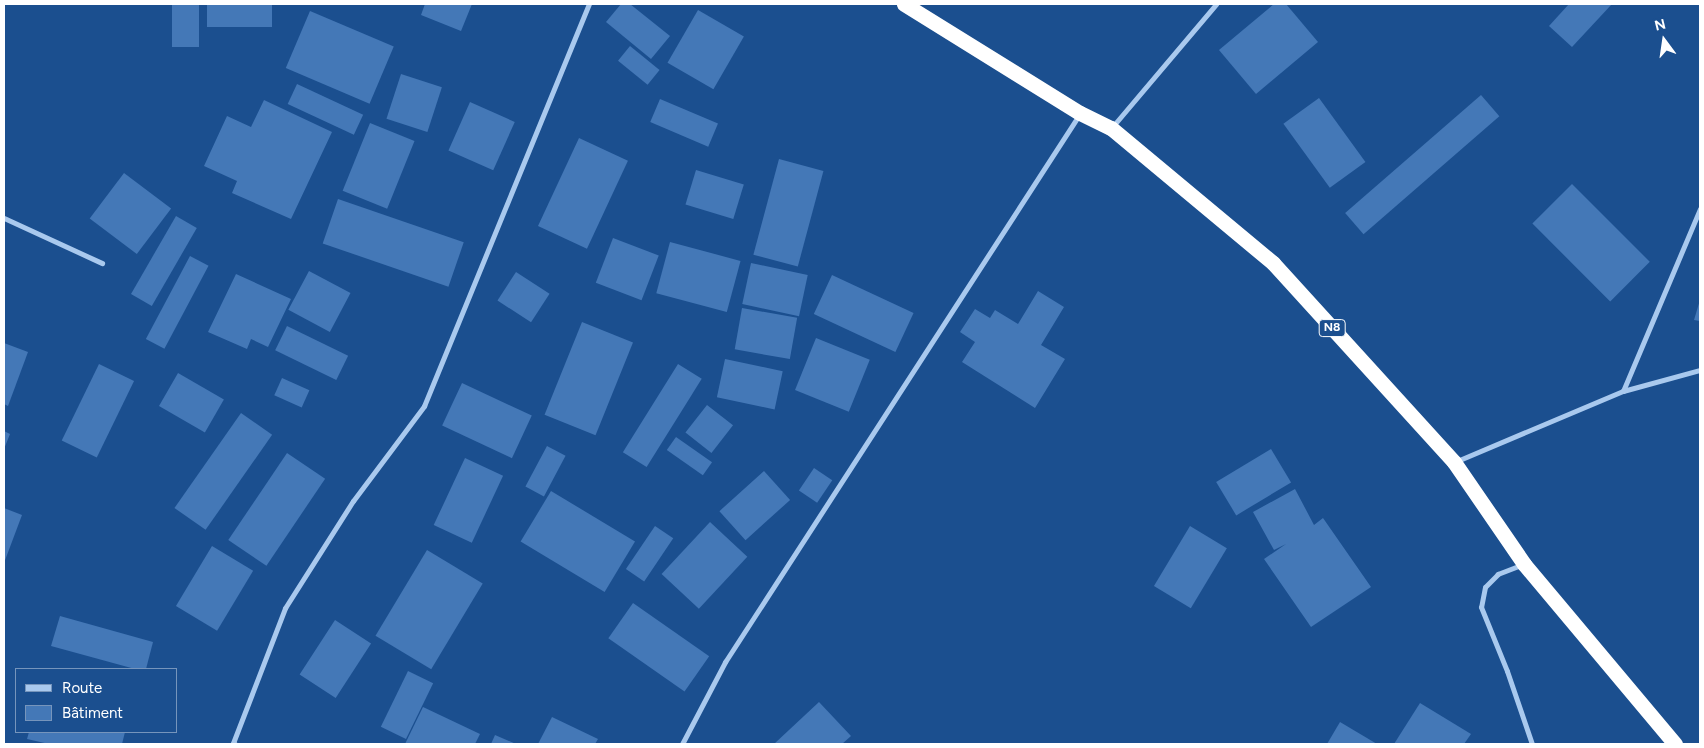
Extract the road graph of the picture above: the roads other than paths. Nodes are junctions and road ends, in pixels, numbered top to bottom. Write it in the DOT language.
graph roads {
  1 [pos="589,4"];
  2 [pos="904,4"];
  3 [pos="1216,4"];
  4 [pos="1080,113"];
  5 [pos="1111,128"];
  6 [pos="1700,209"];
  7 [pos="4,218"];
  8 [pos="102,263"];
  9 [pos="1700,370"];
  10 [pos="1623,391"];
  11 [pos="1454,462"];
  12 [pos="1524,564"];
  13 [pos="234,744"];
  14 [pos="682,744"];
  15 [pos="1532,744"];
  16 [pos="1675,744"];
  1 -- 13 [label="street"];
  2 -- 4 [label="highway, N8"];
  3 -- 5 [label="street"];
  4 -- 5 [label="highway, N8"];
  4 -- 14 [label="street"];
  5 -- 11 [label="highway, N8"];
  6 -- 10 [label="street"];
  7 -- 8 [label="street"];
  9 -- 10 [label="street"];
  10 -- 11 [label="street"];
  11 -- 12 [label="highway, N8"];
  12 -- 15 [label="street"];
  12 -- 16 [label="highway, N8"];
}
